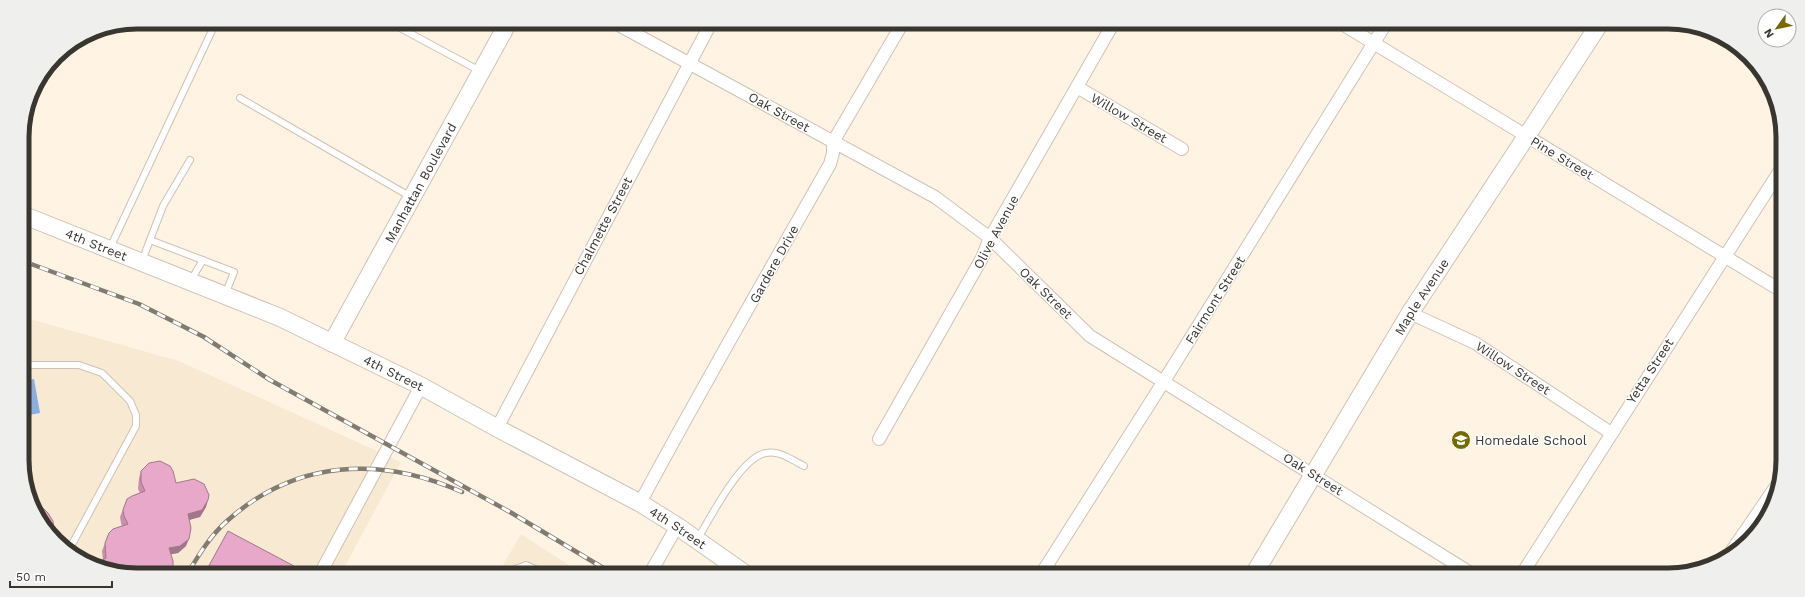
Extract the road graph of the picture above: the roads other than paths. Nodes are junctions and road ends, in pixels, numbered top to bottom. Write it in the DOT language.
graph roads {
  1 [pos="213,29"];
  2 [pos="402,29"];
  3 [pos="505,29"];
  4 [pos="625,29"];
  5 [pos="708,29"];
  6 [pos="899,29"];
  7 [pos="1110,29"];
  8 [pos="1351,29"];
  9 [pos="1383,29"];
  10 [pos="1596,29"];
  11 [pos="1374,43"];
  12 [pos="689,63"];
  13 [pos="481,72"];
  14 [pos="1077,87"];
  15 [pos="240,98"];
  16 [pos="1526,137"];
  17 [pos="833,142"];
  18 [pos="1182,149"];
  19 [pos="190,160"];
  20 [pos="1776,177"];
  21 [pos="412,198"];
  22 [pos="29,217"];
  23 [pos="990,238"];
  24 [pos="150,240"];
  25 [pos="109,250"];
  26 [pos="1725,255"];
  27 [pos="203,260"];
  28 [pos="141,262"];
  29 [pos="190,281"];
  30 [pos="1776,287"];
  31 [pos="225,295"];
  32 [pos="1410,313"];
  33 [pos="332,343"];
  34 [pos="29,365"];
  35 [pos="1164,381"];
  36 [pos="421,386"];
  37 [pos="497,428"];
  38 [pos="1611,433"];
  39 [pos="879,438"];
  40 [pos="804,466"];
  41 [pos="1313,474"];
  42 [pos="1770,496"];
  43 [pos="640,503"];
  44 [pos="677,526"];
  45 [pos="697,540"];
  46 [pos="1738,542"];
  47 [pos="71,546"];
  48 [pos="324,568"];
  49 [pos="518,568"];
  50 [pos="533,568"];
  51 [pos="653,568"];
  52 [pos="738,568"];
  53 [pos="1045,568"];
  54 [pos="1258,568"];
  55 [pos="1462,568"];
  56 [pos="1526,568"];
  1 -- 25 [label="lane"];
  2 -- 13 [label="lane"];
  3 -- 13 [label="street, Manhattan Boulevard"];
  4 -- 12 [label="street, Oak Street"];
  5 -- 12 [label="street, Chalmette Street"];
  6 -- 17 [label="street, Gardere Drive"];
  7 -- 14 [label="street, Olive Avenue"];
  8 -- 11 [label="street, Pine Street"];
  9 -- 11 [label="street, Fairmont Street"];
  10 -- 16 [label="street, Maple Avenue"];
  11 -- 16 [label="street, Pine Street"];
  11 -- 35 [label="street, Fairmont Street"];
  12 -- 17 [label="street, Oak Street"];
  12 -- 37 [label="street, Chalmette Street"];
  13 -- 21 [label="street, Manhattan Boulevard"];
  14 -- 18 [label="street, Willow Street"];
  14 -- 23 [label="street, Olive Avenue"];
  15 -- 21 [label="lane"];
  16 -- 26 [label="street, Pine Street"];
  16 -- 32 [label="street, Maple Avenue"];
  17 -- 23 [label="street, Oak Street"];
  17 -- 43 [label="street, Gardere Drive"];
  19 -- 24 [label="lane"];
  20 -- 26 [label="street, Yetta Street"];
  21 -- 33 [label="street, Manhattan Boulevard"];
  22 -- 25 [label="street, 4th Street"];
  23 -- 35 [label="street, Oak Street"];
  23 -- 39 [label="street, Olive Avenue"];
  24 -- 27 [label="lane"];
  24 -- 28 [label="lane"];
  25 -- 28 [label="street, 4th Street"];
  26 -- 30 [label="street, Pine Street"];
  26 -- 38 [label="street, Yetta Street"];
  27 -- 29 [label="lane"];
  27 -- 31 [label="lane"];
  28 -- 29 [label="street, 4th Street"];
  29 -- 31 [label="street, 4th Street"];
  31 -- 33 [label="street, 4th Street"];
  32 -- 38 [label="street, Willow Street"];
  32 -- 41 [label="street, Maple Avenue"];
  33 -- 36 [label="street, 4th Street"];
  34 -- 47 [label="lane"];
  35 -- 41 [label="street, Oak Street"];
  35 -- 53 [label="street, Fairmont Street"];
  36 -- 37 [label="street, 4th Street"];
  36 -- 48 [label="street"];
  37 -- 43 [label="street, 4th Street"];
  38 -- 56 [label="street, Yetta Street"];
  40 -- 45 [label="lane"];
  41 -- 54 [label="street, Maple Avenue"];
  41 -- 55 [label="street, Oak Street"];
  42 -- 46 [label="street"];
  43 -- 44 [label="street, 4th Street"];
  44 -- 45 [label="street, 4th Street"];
  44 -- 51 [label="street"];
  45 -- 52 [label="street, 4th Street"];
  49 -- 50 [label="lane"];
}
